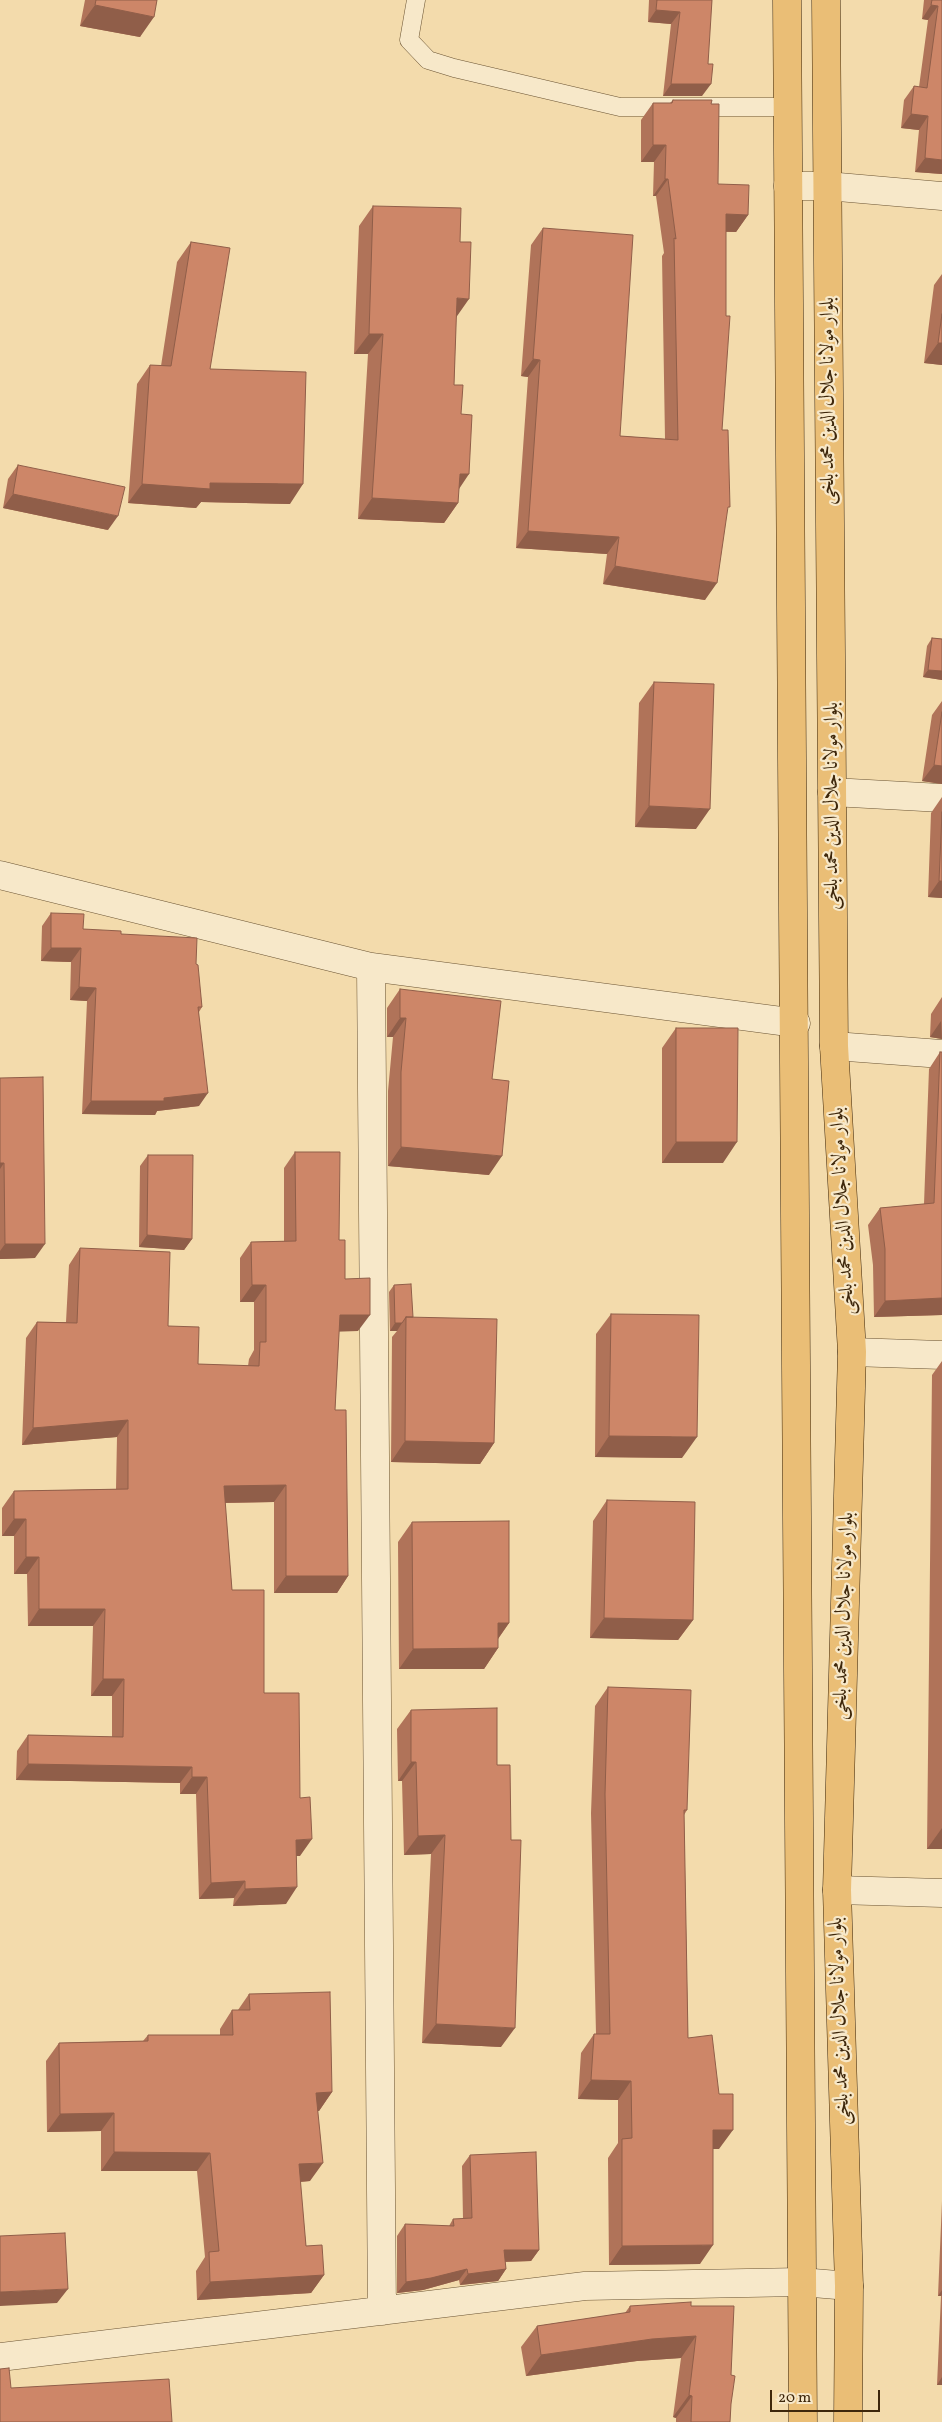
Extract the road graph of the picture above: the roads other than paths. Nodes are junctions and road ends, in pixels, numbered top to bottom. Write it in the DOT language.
graph roads {
  1 [pos="416,0"];
  2 [pos="788,0"];
  3 [pos="826,0"];
  4 [pos="788,107"];
  5 [pos="788,186"];
  6 [pos="827,186"];
  7 [pos="942,196"];
  8 [pos="832,792"];
  9 [pos="942,798"];
  10 [pos="0,875"];
  11 [pos="372,967"];
  12 [pos="796,1023"];
  13 [pos="834,1046"];
  14 [pos="942,1054"];
  15 [pos="852,1352"];
  16 [pos="942,1355"];
  17 [pos="837,1890"];
  18 [pos="942,1893"];
  19 [pos="801,2282"];
  20 [pos="849,2286"];
  21 [pos="382,2311"];
  22 [pos="0,2357"];
  23 [pos="803,2422"];
  24 [pos="848,2422"];
  1 -- 4 [label="lane"];
  2 -- 4 [label="main road, بلوار مولانا جلال الدین محمد بلخی"];
  3 -- 6 [label="main road, بلوار مولانا جلال الدین محمد بلخی"];
  4 -- 5 [label="main road, بلوار مولانا جلال الدین محمد بلخی"];
  5 -- 6 [label="street"];
  5 -- 12 [label="main road, بلوار مولانا جلال الدین محمد بلخی"];
  6 -- 7 [label="street"];
  6 -- 8 [label="main road, بلوار مولانا جلال الدین محمد بلخی"];
  8 -- 9 [label="street"];
  8 -- 13 [label="main road, بلوار مولانا جلال الدین محمد بلخی"];
  10 -- 11 [label="street"];
  11 -- 12 [label="street"];
  11 -- 21 [label="street"];
  12 -- 19 [label="main road, بلوار مولانا جلال الدین محمد بلخی"];
  13 -- 14 [label="street"];
  13 -- 15 [label="main road, بلوار مولانا جلال الدین محمد بلخی"];
  15 -- 16 [label="street"];
  15 -- 17 [label="main road, بلوار مولانا جلال الدین محمد بلخی"];
  17 -- 18 [label="street"];
  17 -- 20 [label="main road, بلوار مولانا جلال الدین محمد بلخی"];
  19 -- 20 [label="street"];
  19 -- 21 [label="street"];
  19 -- 23 [label="main road, بلوار مولانا جلال الدین محمد بلخی"];
  20 -- 24 [label="main road, بلوار مولانا جلال الدین محمد بلخی"];
  21 -- 22 [label="street"];
}
